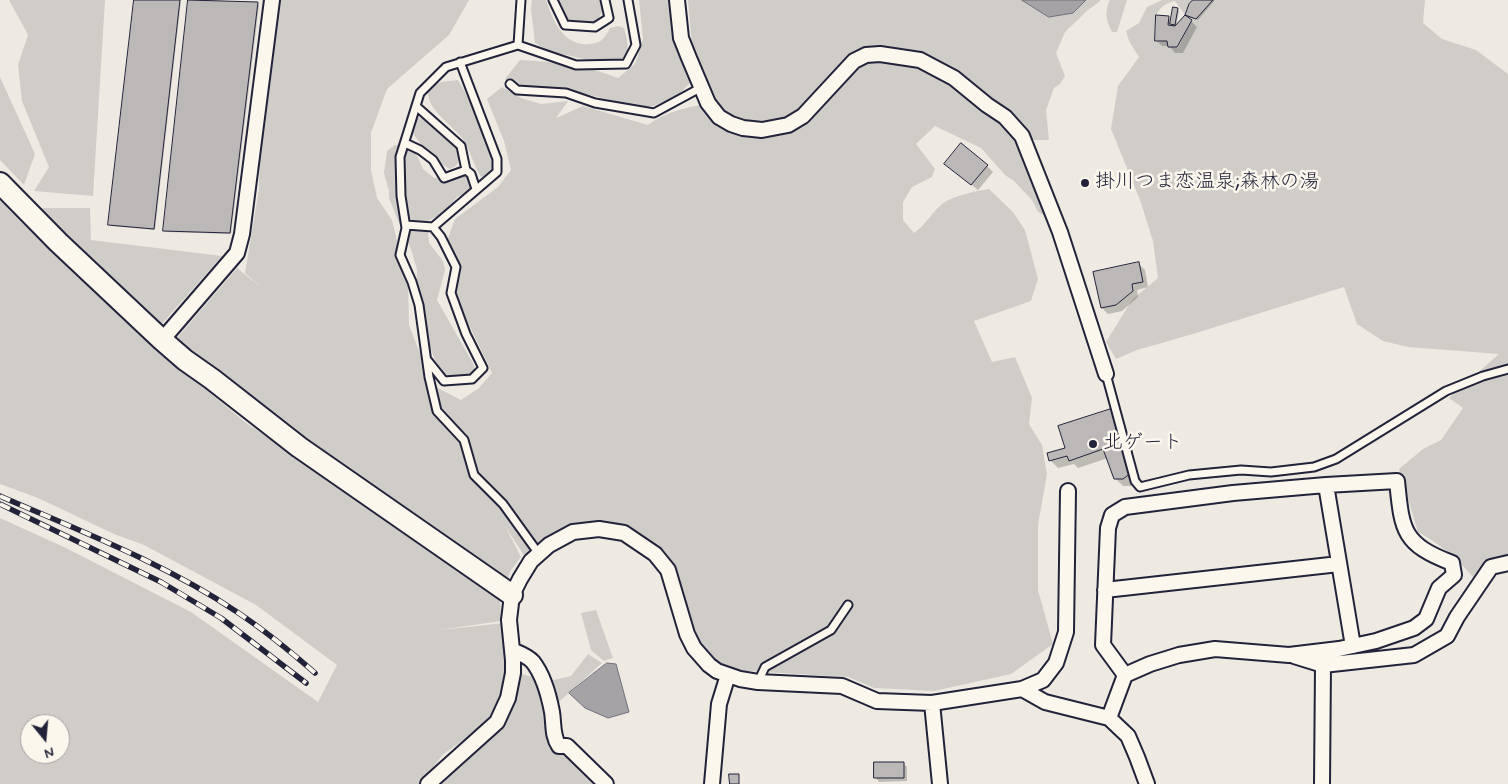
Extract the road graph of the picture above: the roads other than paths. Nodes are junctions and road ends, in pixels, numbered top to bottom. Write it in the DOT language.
graph roads {
  1 [pos="272,0"];
  2 [pos="521,0"];
  3 [pos="553,0"];
  4 [pos="605,0"];
  5 [pos="628,0"];
  6 [pos="677,0"];
  7 [pos="518,45"];
  8 [pos="460,62"];
  9 [pos="510,84"];
  10 [pos="702,87"];
  11 [pos="416,106"];
  12 [pos="405,143"];
  13 [pos="466,170"];
  14 [pos="0,183"];
  15 [pos="476,189"];
  16 [pos="406,225"];
  17 [pos="433,227"];
  18 [pos="162,340"];
  19 [pos="427,361"];
  20 [pos="1508,369"];
  21 [pos="1106,374"];
  22 [pos="1326,485"];
  23 [pos="1068,491"];
  24 [pos="539,554"];
  25 [pos="1508,563"];
  26 [pos="1339,564"];
  27 [pos="1105,590"];
  28 [pos="512,595"];
  29 [pos="848,605"];
  30 [pos="1353,646"];
  31 [pos="512,650"];
  32 [pos="1289,654"];
  33 [pos="1323,666"];
  34 [pos="1125,675"];
  35 [pos="728,676"];
  36 [pos="758,682"];
  37 [pos="1022,689"];
  38 [pos="932,703"];
  39 [pos="1109,718"];
  40 [pos="428,784"];
  41 [pos="606,784"];
  42 [pos="712,784"];
  43 [pos="940,784"];
  44 [pos="1147,784"];
  45 [pos="1322,784"];
  1 -- 18 [label="street"];
  2 -- 7 [label="lane"];
  3 -- 4 [label="lane"];
  5 -- 7 [label="lane"];
  6 -- 10 [label="street"];
  7 -- 8 [label="lane"];
  8 -- 11 [label="lane"];
  8 -- 15 [label="lane"];
  9 -- 10 [label="lane"];
  10 -- 21 [label="street"];
  11 -- 12 [label="lane"];
  11 -- 13 [label="lane"];
  12 -- 13 [label="lane"];
  12 -- 16 [label="lane"];
  13 -- 15 [label="lane"];
  14 -- 18 [label="street"];
  15 -- 17 [label="lane"];
  16 -- 17 [label="lane"];
  16 -- 19 [label="lane"];
  17 -- 19 [label="lane"];
  18 -- 28 [label="street"];
  19 -- 24 [label="lane"];
  20 -- 21 [label="lane"];
  22 -- 26 [label="street"];
  22 -- 27 [label="street"];
  22 -- 30 [label="street"];
  23 -- 37 [label="street"];
  24 -- 28 [label="street"];
  24 -- 35 [label="street"];
  25 -- 33 [label="street"];
  26 -- 27 [label="street"];
  26 -- 30 [label="street"];
  27 -- 34 [label="street"];
  28 -- 31 [label="street"];
  29 -- 36 [label="lane"];
  30 -- 32 [label="street"];
  31 -- 40 [label="street"];
  31 -- 41 [label="street"];
  32 -- 33 [label="street"];
  32 -- 34 [label="street"];
  33 -- 45 [label="street"];
  34 -- 39 [label="street"];
  35 -- 36 [label="street"];
  35 -- 42 [label="street"];
  36 -- 38 [label="street"];
  37 -- 38 [label="street"];
  37 -- 39 [label="street"];
  38 -- 43 [label="street"];
  39 -- 44 [label="street"];
}
